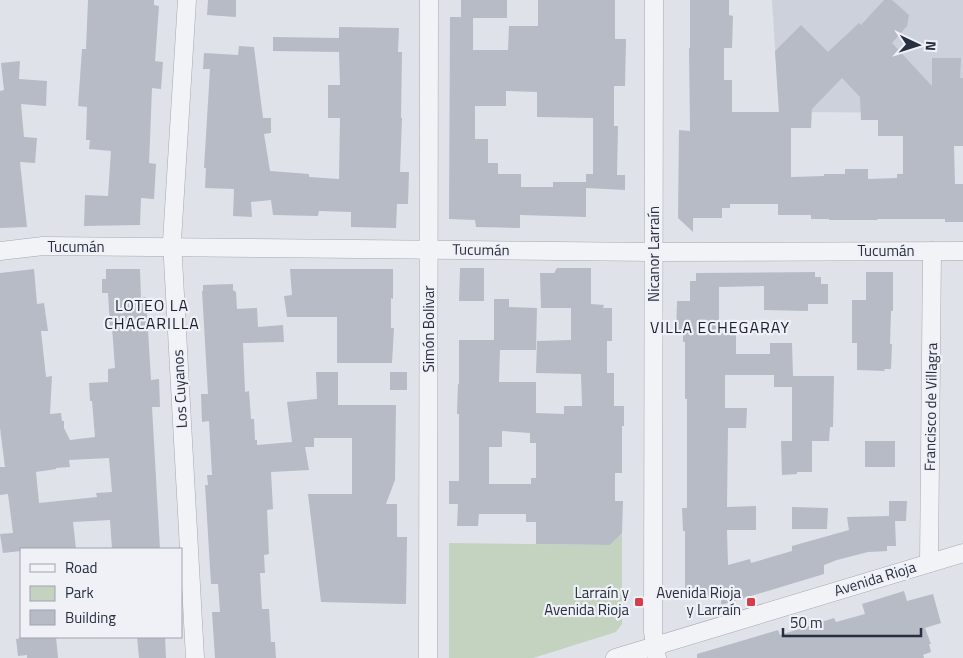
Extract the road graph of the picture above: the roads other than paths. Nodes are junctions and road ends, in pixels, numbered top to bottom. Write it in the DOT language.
graph roads {
  1 [pos="186,0"];
  2 [pos="430,0"];
  3 [pos="654,0"];
  4 [pos="172,247"];
  5 [pos="429,250"];
  6 [pos="0,251"];
  7 [pos="932,251"];
  8 [pos="963,251"];
  9 [pos="654,252"];
  10 [pos="963,553"];
  11 [pos="929,563"];
  12 [pos="656,652"];
  13 [pos="195,658"];
  14 [pos="428,658"];
  15 [pos="615,658"];
  1 -- 4 [label="street, Los Cuyanos"];
  2 -- 5 [label="street, Simón Bolivar"];
  3 -- 9 [label="street, Nicanor Larraín"];
  4 -- 5 [label="street, Tucumán"];
  4 -- 6 [label="street, Tucumán"];
  4 -- 13 [label="street, Los Cuyanos"];
  5 -- 9 [label="street, Tucumán"];
  5 -- 14 [label="street, Simón Bolivar"];
  7 -- 8 [label="street, Tucumán"];
  7 -- 9 [label="street, Tucumán"];
  7 -- 11 [label="street, Francisco de Villagra"];
  9 -- 12 [label="street, Nicanor Larraín"];
  10 -- 11 [label="street, Avenida Rioja"];
  11 -- 12 [label="street, Avenida Rioja"];
  12 -- 15 [label="street, Avenida Rioja"];
}
